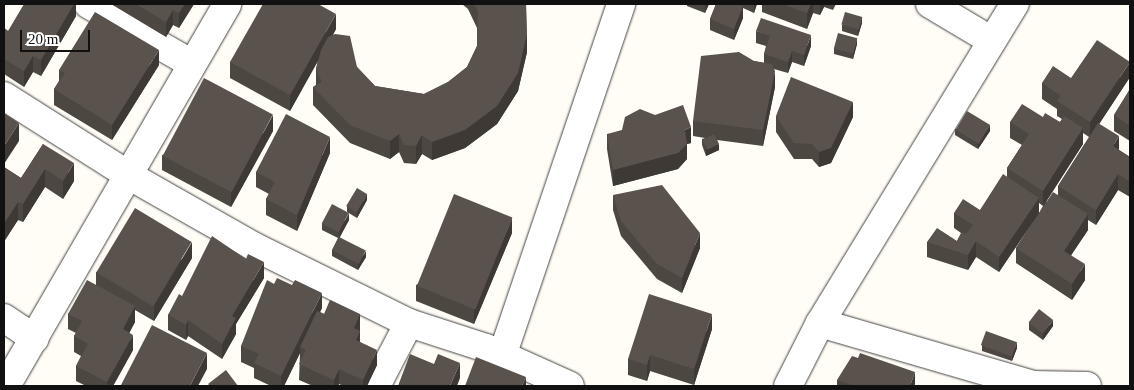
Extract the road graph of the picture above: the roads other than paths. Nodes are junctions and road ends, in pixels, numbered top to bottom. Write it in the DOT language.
graph roads {
  1 [pos="88,4"];
  2 [pos="227,4"];
  3 [pos="621,4"];
  4 [pos="930,4"];
  5 [pos="1015,4"];
  6 [pos="992,41"];
  7 [pos="189,62"];
  8 [pos="4,96"];
  9 [pos="130,176"];
  10 [pos="4,318"];
  11 [pos="409,323"];
  12 [pos="820,323"];
  13 [pos="35,339"];
  14 [pos="502,356"];
  15 [pos="1002,382"];
  16 [pos="11,385"];
  17 [pos="376,386"];
  18 [pos="570,386"];
  19 [pos="788,386"];
  20 [pos="1087,386"];
  1 -- 7 [label="street"];
  2 -- 7 [label="street"];
  3 -- 14 [label="street"];
  4 -- 6 [label="street"];
  5 -- 6 [label="street"];
  6 -- 12 [label="street"];
  7 -- 9 [label="street"];
  8 -- 9 [label="street"];
  9 -- 11 [label="street"];
  9 -- 13 [label="street"];
  10 -- 13 [label="street"];
  11 -- 14 [label="street"];
  11 -- 17 [label="street"];
  12 -- 15 [label="street"];
  12 -- 19 [label="street"];
  13 -- 16 [label="street"];
  14 -- 18 [label="street"];
  15 -- 20 [label="street"];
}
